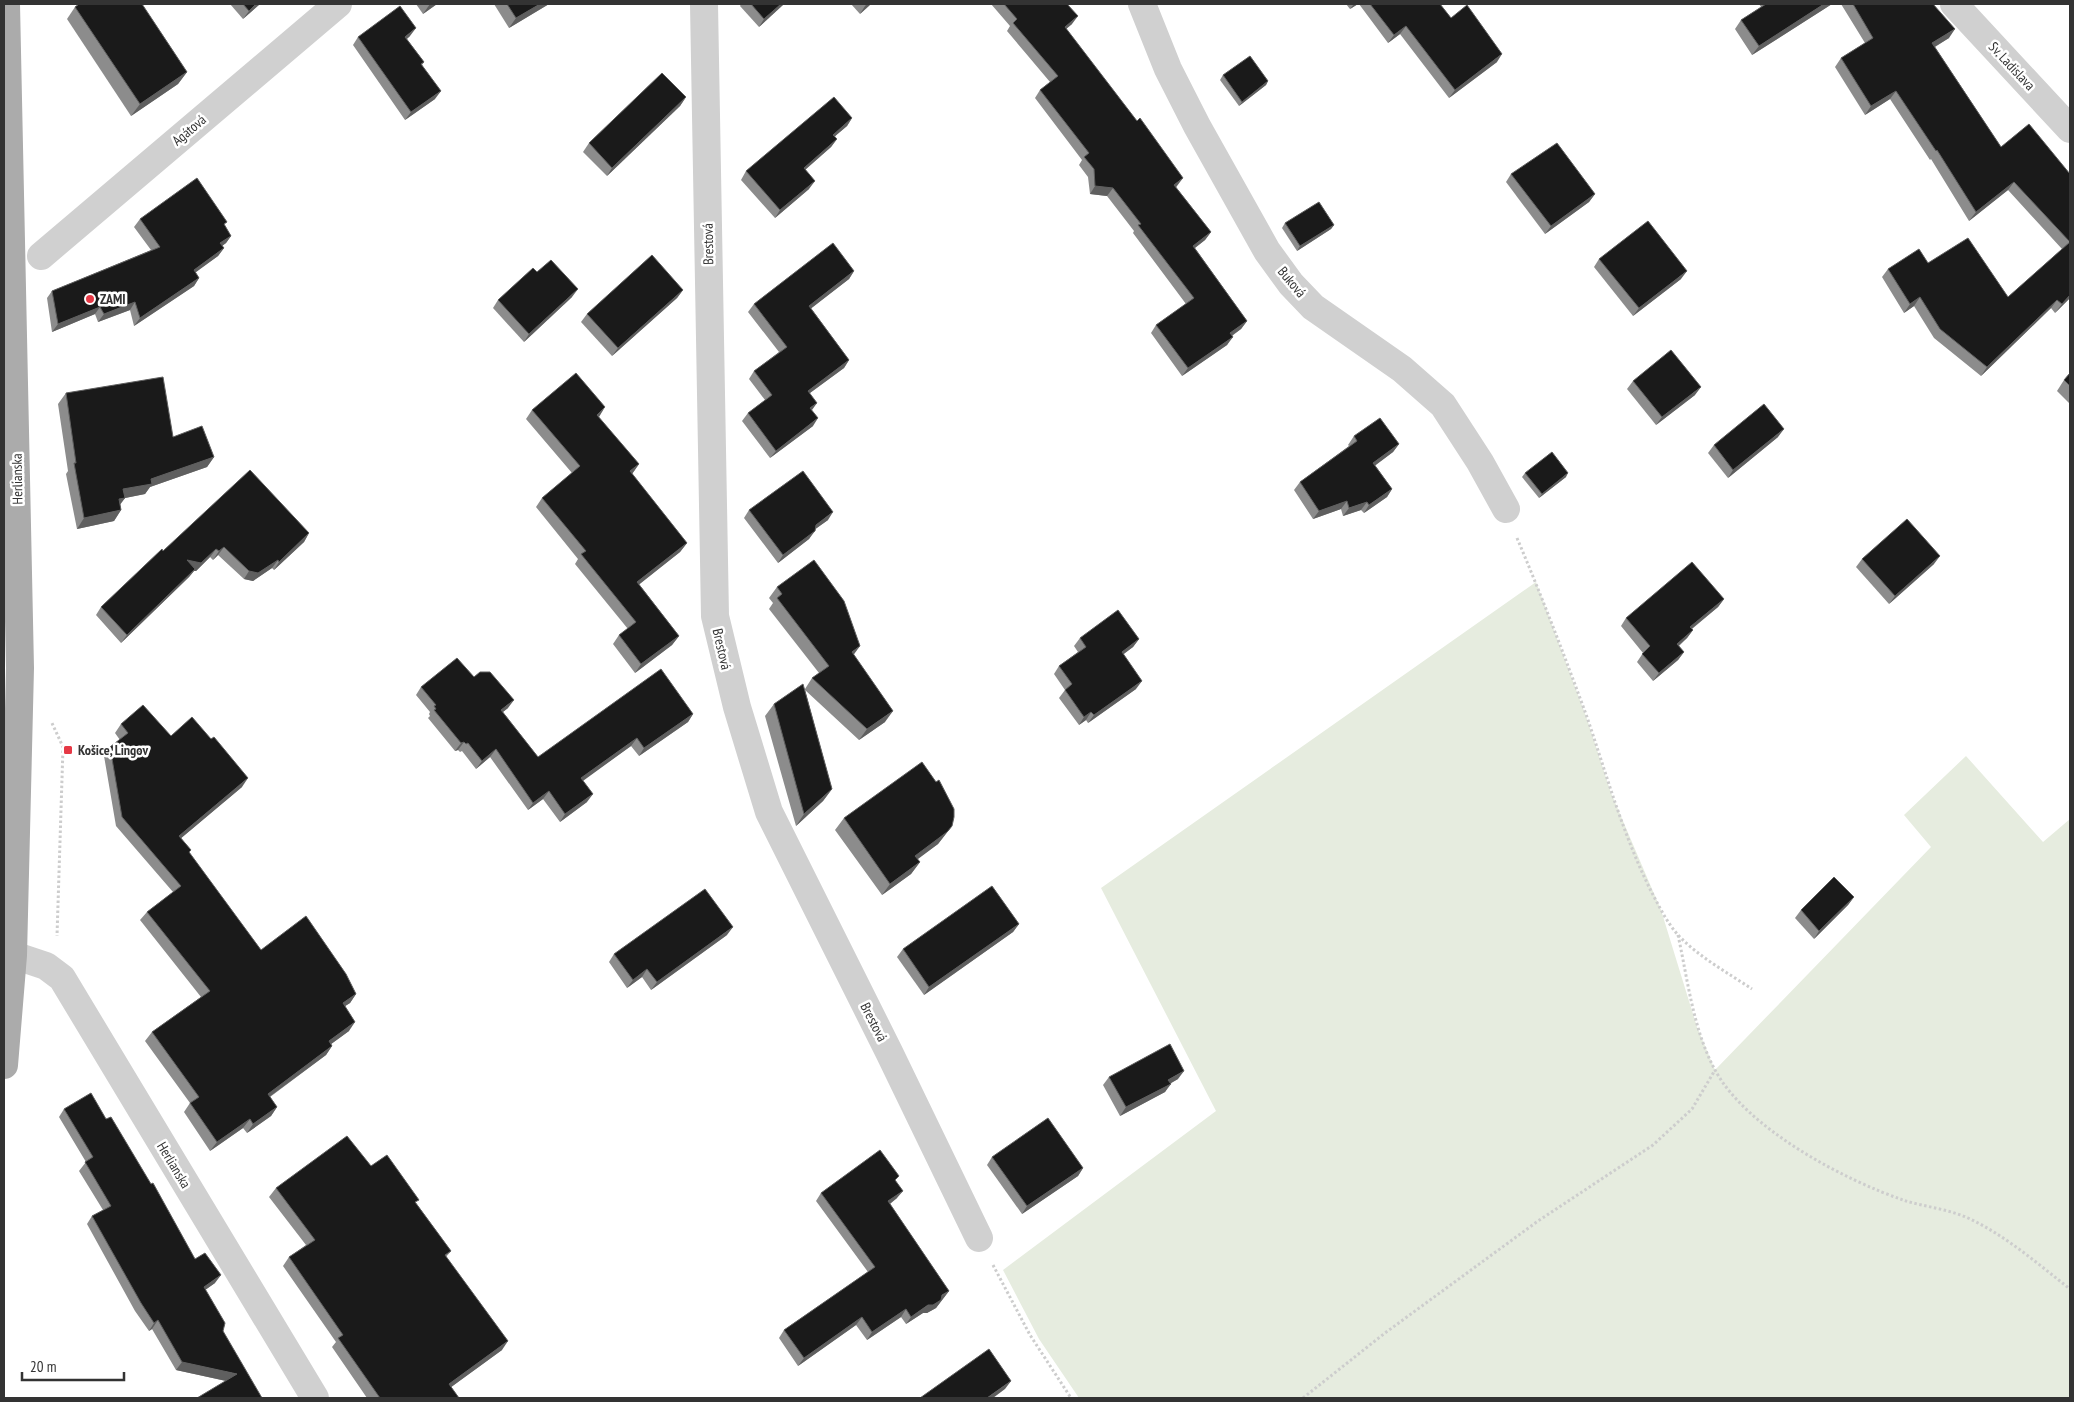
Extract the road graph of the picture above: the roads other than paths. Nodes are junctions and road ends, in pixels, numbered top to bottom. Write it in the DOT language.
graph roads {
  1 [pos="6,4"];
  2 [pos="338,4"];
  3 [pos="704,4"];
  4 [pos="1142,4"];
  5 [pos="1954,4"];
  6 [pos="2070,128"];
  7 [pos="41,256"];
  8 [pos="9,413"];
  9 [pos="1506,509"];
  10 [pos="13,955"];
  11 [pos="4,1065"];
  12 [pos="979,1238"];
  13 [pos="315,1398"];
  1 -- 8 [label="main road, Herlianska"];
  2 -- 7 [label="street, Agátová"];
  3 -- 12 [label="street, Brestová"];
  4 -- 9 [label="street, Buková"];
  5 -- 6 [label="street, Sv. Ladislava"];
  8 -- 10 [label="main road, Herlianska"];
  10 -- 11 [label="main road, Herlianska"];
  10 -- 13 [label="street, Herlianska"];
}
